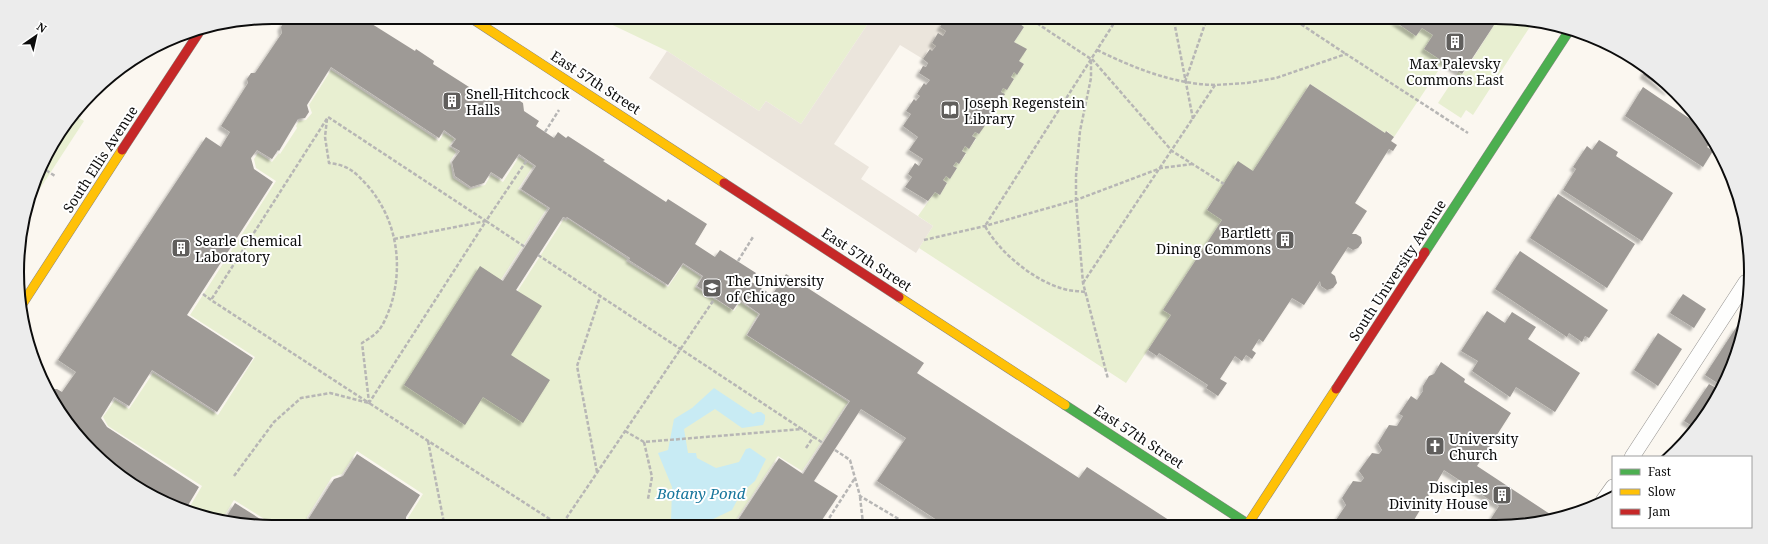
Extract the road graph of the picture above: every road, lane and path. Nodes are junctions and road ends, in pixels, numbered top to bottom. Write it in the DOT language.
graph roads {
  1 [pos="480,24"];
  2 [pos="1038,24"];
  3 [pos="1113,24"];
  4 [pos="1175,24"];
  5 [pos="1205,24"];
  6 [pos="1301,24"];
  7 [pos="1567,34"];
  8 [pos="197,35"];
  9 [pos="1097,50"];
  10 [pos="1346,54"];
  11 [pos="1091,59"];
  12 [pos="1185,82"];
  13 [pos="1215,85"];
  14 [pos="559,110"];
  15 [pos="328,116"];
  16 [pos="1193,119"];
  17 [pos="544,132"];
  18 [pos="1468,133"];
  19 [pos="1172,151"];
  20 [pos="527,160"];
  21 [pos="1192,164"];
  22 [pos="1161,168"];
  23 [pos="46,170"];
  24 [pos="55,176"];
  25 [pos="1224,184"];
  26 [pos="1076,200"];
  27 [pos="486,221"];
  28 [pos="985,226"];
  29 [pos="754,237"];
  30 [pos="394,239"];
  31 [pos="924,240"];
  32 [pos="525,247"];
  33 [pos="538,255"];
  34 [pos="738,261"];
  35 [pos="1083,283"];
  36 [pos="1743,286"];
  37 [pos="1085,292"];
  38 [pos="203,294"];
  39 [pos="600,297"];
  40 [pos="26,298"];
  41 [pos="715,298"];
  42 [pos="211,300"];
  43 [pos="682,348"];
  44 [pos="1108,379"];
  45 [pos="369,402"];
  46 [pos="803,429"];
  47 [pos="625,431"];
  48 [pos="814,436"];
  49 [pos="428,440"];
  50 [pos="644,442"];
  51 [pos="823,443"];
  52 [pos="806,448"];
  53 [pos="835,450"];
  54 [pos="1633,456"];
  55 [pos="597,472"];
  56 [pos="234,476"];
  57 [pos="855,477"];
  58 [pos="860,496"];
  59 [pos="648,499"];
  60 [pos="444,520"];
  61 [pos="551,520"];
  62 [pos="565,520"];
  63 [pos="828,520"];
  64 [pos="864,520"];
  65 [pos="900,520"];
  66 [pos="1242,520"];
  67 [pos="1251,520"];
  1 -- 66 [label="street, East 57th Street"];
  2 -- 11 [label="path"];
  3 -- 9 [label="path"];
  4 -- 12 [label="path"];
  5 -- 12 [label="path"];
  6 -- 10 [label="path"];
  7 -- 67 [label="street, South University Avenue"];
  8 -- 40 [label="street, South Ellis Avenue"];
  9 -- 11 [label="path"];
  9 -- 12 [label="path"];
  10 -- 13 [label="path"];
  10 -- 18 [label="path"];
  11 -- 19 [label="path"];
  11 -- 26 [label="path"];
  11 -- 28 [label="path"];
  12 -- 13 [label="path"];
  12 -- 16 [label="path"];
  13 -- 16 [label="path"];
  14 -- 17 [label="path"];
  15 -- 27 [label="path"];
  15 -- 30 [label="path"];
  15 -- 42 [label="path"];
  16 -- 19 [label="path"];
  19 -- 21 [label="path"];
  19 -- 22 [label="path"];
  20 -- 27 [label="path"];
  21 -- 22 [label="path"];
  21 -- 25 [label="path"];
  22 -- 26 [label="path"];
  22 -- 35 [label="path"];
  23 -- 24 [label="path"];
  26 -- 28 [label="path"];
  26 -- 35 [label="path"];
  27 -- 30 [label="path"];
  27 -- 32 [label="path"];
  27 -- 45 [label="path"];
  28 -- 31 [label="path"];
  28 -- 37 [label="path"];
  29 -- 34 [label="path"];
  30 -- 45 [label="path"];
  33 -- 39 [label="path"];
  35 -- 37 [label="path"];
  36 -- 54 [label="lane"];
  37 -- 44 [label="path"];
  38 -- 42 [label="path"];
  39 -- 43 [label="path"];
  39 -- 55 [label="path"];
  41 -- 43 [label="path"];
  42 -- 45 [label="path"];
  43 -- 46 [label="path"];
  43 -- 47 [label="path"];
  45 -- 49 [label="path"];
  45 -- 56 [label="path"];
  46 -- 48 [label="path"];
  46 -- 50 [label="path"];
  47 -- 50 [label="path"];
  47 -- 55 [label="path"];
  48 -- 51 [label="path"];
  48 -- 52 [label="path"];
  49 -- 60 [label="path"];
  49 -- 61 [label="path"];
  50 -- 59 [label="path"];
  53 -- 57 [label="path"];
  55 -- 62 [label="path"];
  57 -- 58 [label="path"];
  57 -- 63 [label="path"];
  58 -- 64 [label="path"];
  58 -- 65 [label="path"];
}
